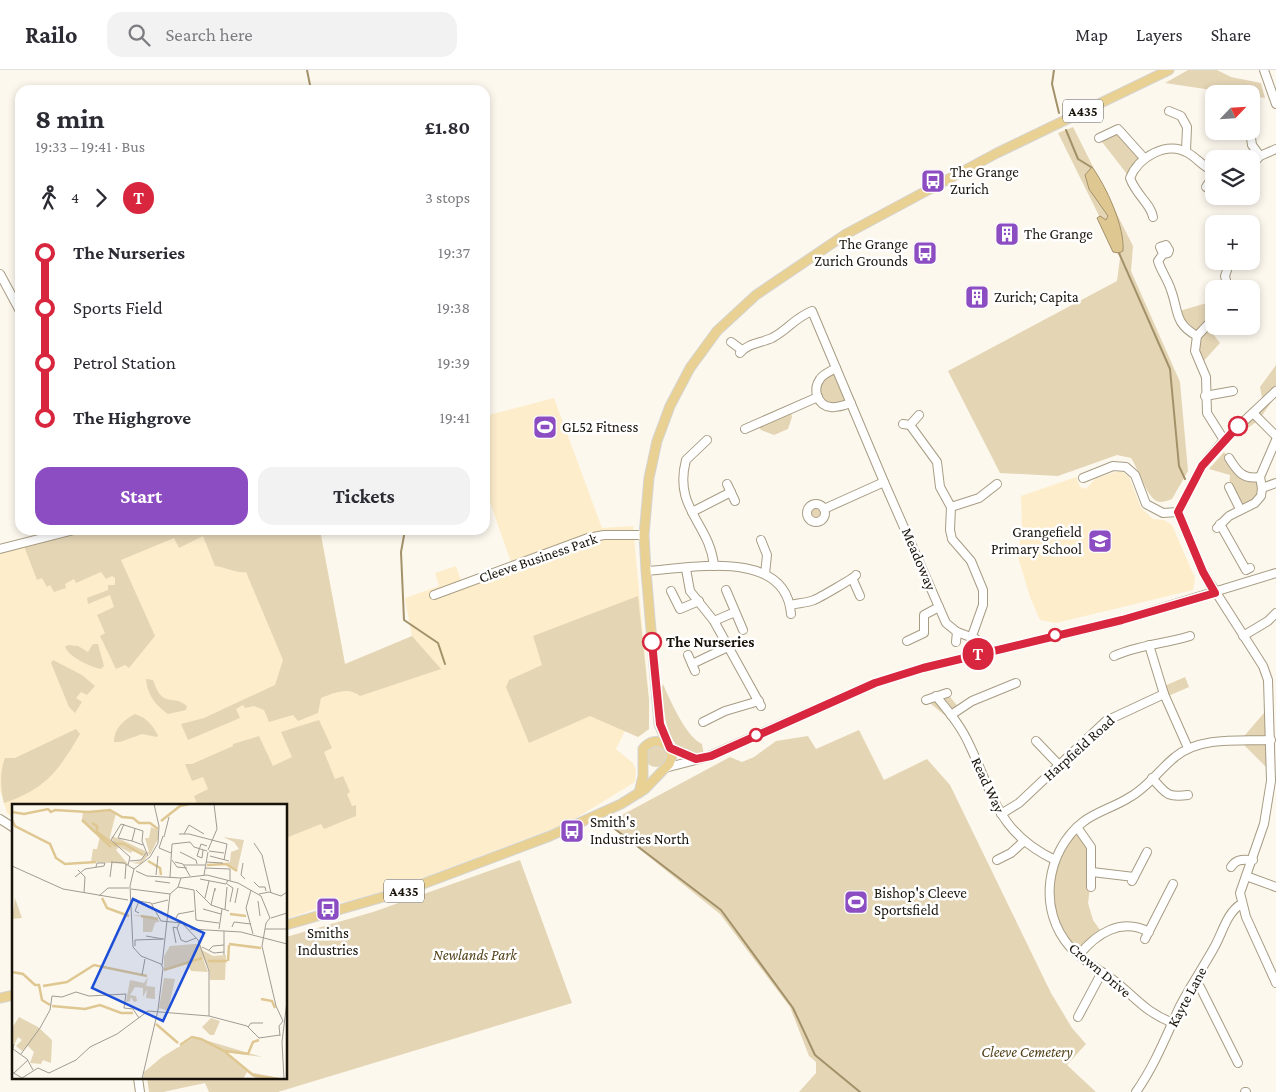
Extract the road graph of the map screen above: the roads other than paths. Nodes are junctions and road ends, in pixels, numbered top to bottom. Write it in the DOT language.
graph roads {
  1 [pos="1170,70"];
  2 [pos="1264,70"];
  3 [pos="1276,104"];
  4 [pos="1169,111"];
  5 [pos="1099,138"];
  6 [pos="1276,149"];
  7 [pos="1186,151"];
  8 [pos="1260,156"];
  9 [pos="1144,158"];
  10 [pos="1205,166"];
  11 [pos="1153,217"];
  12 [pos="1162,254"];
  13 [pos="0,274"];
  14 [pos="15,302"];
  15 [pos="1205,327"];
  16 [pos="1196,336"];
  17 [pos="732,342"];
  18 [pos="836,368"];
  19 [pos="1232,391"];
  20 [pos="1276,391"];
  21 [pos="1205,396"];
  22 [pos="818,397"];
  23 [pos="851,403"];
  24 [pos="1252,413"];
  25 [pos="919,415"];
  26 [pos="745,429"];
  27 [pos="1276,436"];
  28 [pos="707,440"];
  29 [pos="1224,440"];
  30 [pos="1276,440"];
  31 [pos="1229,458"];
  32 [pos="1260,477"];
  33 [pos="1083,478"];
  34 [pos="884,482"];
  35 [pos="1276,483"];
  36 [pos="727,484"];
  37 [pos="997,484"];
  38 [pos="1229,487"];
  39 [pos="1262,488"];
  40 [pos="731,492"];
  41 [pos="735,501"];
  42 [pos="950,507"];
  43 [pos="824,509"];
  44 [pos="1240,509"];
  45 [pos="692,512"];
  46 [pos="1178,512"];
  47 [pos="55,535"];
  48 [pos="644,535"];
  49 [pos="761,540"];
  50 [pos="0,549"];
  51 [pos="714,566"];
  52 [pos="1250,568"];
  53 [pos="686,569"];
  54 [pos="646,570"];
  55 [pos="1276,573"];
  56 [pos="765,574"];
  57 [pos="726,590"];
  58 [pos="671,591"];
  59 [pos="1215,593"];
  60 [pos="434,595"];
  61 [pos="860,596"];
  62 [pos="699,600"];
  63 [pos="790,605"];
  64 [pos="939,607"];
  65 [pos="735,612"];
  66 [pos="1276,613"];
  67 [pos="791,614"];
  68 [pos="714,621"];
  69 [pos="743,630"];
  70 [pos="957,632"];
  71 [pos="972,636"];
  72 [pos="1190,636"];
  73 [pos="1243,636"];
  74 [pos="907,640"];
  75 [pos="956,642"];
  76 [pos="1149,645"];
  77 [pos="728,647"];
  78 [pos="983,653"];
  79 [pos="688,654"];
  80 [pos="1114,656"];
  81 [pos="1272,679"];
  82 [pos="1016,683"];
  83 [pos="947,694"];
  84 [pos="1164,694"];
  85 [pos="936,696"];
  86 [pos="926,700"];
  87 [pos="951,715"];
  88 [pos="703,722"];
  89 [pos="660,724"];
  90 [pos="1271,740"];
  91 [pos="1036,741"];
  92 [pos="649,743"];
  93 [pos="669,747"];
  94 [pos="1188,748"];
  95 [pos="696,759"];
  96 [pos="642,760"];
  97 [pos="1059,765"];
  98 [pos="665,769"];
  99 [pos="1152,778"];
  100 [pos="639,793"];
  101 [pos="1188,795"];
  102 [pos="1001,814"];
  103 [pos="0,820"];
  104 [pos="12,827"];
  105 [pos="1077,827"];
  106 [pos="1023,842"];
  107 [pos="1147,852"];
  108 [pos="997,860"];
  109 [pos="1055,860"];
  110 [pos="1253,860"];
  111 [pos="1231,867"];
  112 [pos="1092,872"];
  113 [pos="1246,876"];
  114 [pos="1173,884"];
  115 [pos="1091,887"];
  116 [pos="1276,887"];
  117 [pos="1241,904"];
  118 [pos="288,923"];
  119 [pos="1079,955"];
  120 [pos="1273,968"];
  121 [pos="1102,972"];
  122 [pos="1276,983"];
  123 [pos="1194,984"];
  124 [pos="1078,1017"];
  125 [pos="1173,1023"];
  126 [pos="1238,1063"];
  127 [pos="1136,1092"];
  1 -- 48 [label="main road, A435"];
  2 -- 3 [label="street"];
  4 -- 7 [label="street"];
  5 -- 9 [label="street"];
  6 -- 8 [label="street"];
  7 -- 9 [label="street"];
  7 -- 10 [label="street"];
  9 -- 11 [label="street"];
  12 -- 16 [label="street"];
  13 -- 14 [label="street"];
  15 -- 16 [label="street"];
  16 -- 21 [label="street"];
  17 -- 18 [label="street, Meadoway"];
  18 -- 22 [label="street"];
  18 -- 23 [label="street, Meadoway"];
  19 -- 21 [label="street"];
  20 -- 24 [label="street"];
  21 -- 29 [label="street"];
  22 -- 23 [label="street"];
  22 -- 26 [label="street"];
  23 -- 34 [label="street, Meadoway"];
  24 -- 27 [label="street"];
  24 -- 29 [label="street"];
  25 -- 42 [label="street"];
  28 -- 45 [label="street"];
  29 -- 46 [label="street"];
  30 -- 32 [label="street"];
  31 -- 32 [label="street"];
  32 -- 39 [label="street"];
  33 -- 46 [label="street"];
  34 -- 43 [label="street"];
  34 -- 64 [label="street, Meadoway"];
  35 -- 39 [label="street"];
  36 -- 40 [label="street"];
  37 -- 42 [label="street"];
  38 -- 44 [label="street"];
  39 -- 44 [label="street"];
  40 -- 41 [label="street"];
  40 -- 45 [label="street"];
  42 -- 71 [label="street"];
  44 -- 52 [label="street"];
  45 -- 51 [label="street"];
  46 -- 59 [label="street"];
  47 -- 50 [label="street"];
  48 -- 54 [label="main road, A435"];
  48 -- 60 [label="street, Cleeve Business Park"];
  49 -- 56 [label="street"];
  51 -- 53 [label="street"];
  51 -- 56 [label="street"];
  53 -- 54 [label="street"];
  53 -- 62 [label="street"];
  54 -- 89 [label="main road, A435"];
  55 -- 59 [label="street"];
  56 -- 63 [label="street"];
  57 -- 65 [label="street"];
  58 -- 62 [label="street"];
  59 -- 73 [label="street"];
  59 -- 78 [label="street"];
  61 -- 63 [label="street"];
  62 -- 68 [label="street"];
  63 -- 67 [label="street"];
  64 -- 70 [label="street, Meadoway"];
  64 -- 74 [label="street"];
  65 -- 68 [label="street"];
  65 -- 69 [label="street"];
  66 -- 73 [label="street"];
  68 -- 77 [label="street"];
  70 -- 71 [label="street"];
  70 -- 75 [label="street"];
  71 -- 78 [label="street"];
  72 -- 76 [label="street"];
  73 -- 81 [label="street"];
  76 -- 80 [label="street"];
  76 -- 84 [label="street"];
  77 -- 79 [label="street"];
  77 -- 88 [label="street"];
  78 -- 95 [label="street"];
  81 -- 90 [label="street"];
  82 -- 87 [label="street"];
  83 -- 85 [label="street"];
  84 -- 94 [label="street"];
  84 -- 97 [label="street, Harpfield Road"];
  85 -- 86 [label="street"];
  85 -- 87 [label="street, Read Way"];
  87 -- 102 [label="street, Read Way"];
  89 -- 92 [label="main road"];
  89 -- 93 [label="main road, A435"];
  90 -- 94 [label="street, Crown Drive"];
  90 -- 110 [label="street"];
  91 -- 97 [label="street"];
  92 -- 93 [label="main road"];
  92 -- 96 [label="main road"];
  93 -- 95 [label="street"];
  93 -- 98 [label="main road"];
  94 -- 99 [label="street, Crown Drive"];
  95 -- 98 [label="street"];
  96 -- 98 [label="main road"];
  96 -- 100 [label="main road"];
  97 -- 102 [label="street, Harpfield Road"];
  98 -- 100 [label="main road, A435"];
  99 -- 101 [label="street"];
  99 -- 105 [label="street, Crown Drive"];
  100 -- 118 [label="main road, A435"];
  102 -- 106 [label="street, Read Way"];
  103 -- 104 [label="street"];
  105 -- 109 [label="street, Crown Drive"];
  105 -- 112 [label="street"];
  106 -- 108 [label="street"];
  106 -- 109 [label="street, Read Way"];
  107 -- 112 [label="street"];
  109 -- 119 [label="street, Crown Drive"];
  110 -- 111 [label="street"];
  110 -- 113 [label="street"];
  112 -- 115 [label="street"];
  113 -- 116 [label="street"];
  113 -- 117 [label="street"];
  114 -- 119 [label="street"];
  117 -- 120 [label="street"];
  117 -- 123 [label="street, Kayte Lane"];
  119 -- 121 [label="street, Crown Drive"];
  120 -- 122 [label="street"];
  121 -- 124 [label="street"];
  121 -- 125 [label="street, Crown Drive"];
  123 -- 125 [label="street, Kayte Lane"];
  123 -- 126 [label="street"];
  125 -- 127 [label="street, Kayte Lane"];
}
